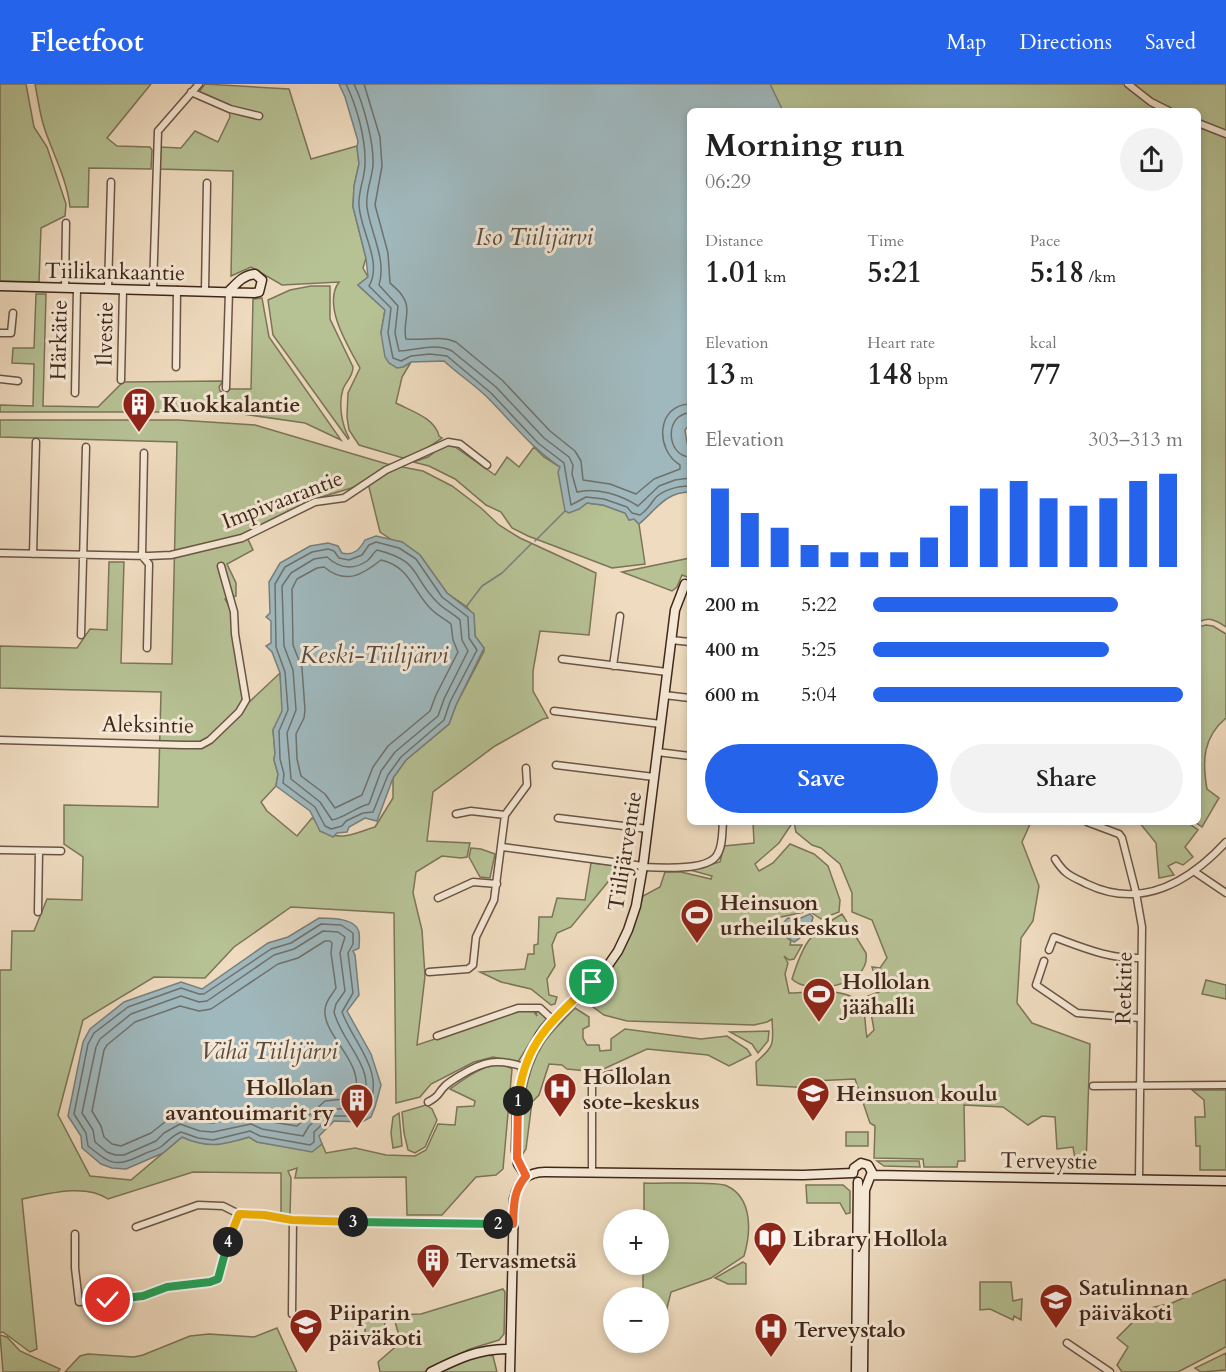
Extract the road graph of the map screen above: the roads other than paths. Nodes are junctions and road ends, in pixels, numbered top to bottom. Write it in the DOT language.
graph roads {
  1 [pos="200,84"];
  2 [pos="1128,84"];
  3 [pos="191,92"];
  4 [pos="1163,108"];
  5 [pos="259,116"];
  6 [pos="1201,124"];
  7 [pos="1226,134"];
  8 [pos="111,182"];
  9 [pos="207,183"];
  10 [pos="66,223"];
  11 [pos="0,286"];
  12 [pos="65,288"];
  13 [pos="77,288"];
  14 [pos="108,288"];
  15 [pos="123,289"];
  16 [pos="153,289"];
  17 [pos="177,290"];
  18 [pos="205,290"];
  19 [pos="229,291"];
  20 [pos="12,313"];
  21 [pos="0,333"];
  22 [pos="176,367"];
  23 [pos="0,379"];
  24 [pos="120,380"];
  25 [pos="18,381"];
  26 [pos="226,388"];
  27 [pos="75,393"];
  28 [pos="36,442"];
  29 [pos="86,447"];
  30 [pos="144,453"];
  31 [pos="487,465"];
  32 [pos="0,553"];
  33 [pos="33,554"];
  34 [pos="142,556"];
  35 [pos="83,557"];
  36 [pos="221,566"];
  37 [pos="685,584"];
  38 [pos="620,616"];
  39 [pos="81,635"];
  40 [pos="671,640"];
  41 [pos="687,642"];
  42 [pos="147,648"];
  43 [pos="562,659"];
  44 [pos="613,666"];
  45 [pos="667,672"];
  46 [pos="664,695"];
  47 [pos="687,698"];
  48 [pos="554,711"];
  49 [pos="661,724"];
  50 [pos="0,740"];
  51 [pos="657,752"];
  52 [pos="687,756"];
  53 [pos="556,765"];
  54 [pos="526,768"];
  55 [pos="654,777"];
  56 [pos="456,814"];
  57 [pos="505,815"];
  58 [pos="558,818"];
  59 [pos="723,825"];
  60 [pos="1095,825"];
  61 [pos="648,830"];
  62 [pos="1226,842"];
  63 [pos="501,848"];
  64 [pos="0,850"];
  65 [pos="39,851"];
  66 [pos="61,851"];
  67 [pos="1055,859"];
  68 [pos="643,866"];
  69 [pos="1195,872"];
  70 [pos="496,884"];
  71 [pos="1136,893"];
  72 [pos="1226,893"];
  73 [pos="438,898"];
  74 [pos="38,912"];
  75 [pos="1049,950"];
  76 [pos="1141,958"];
  77 [pos="1044,961"];
  78 [pos="429,972"];
  79 [pos="1140,1018"];
  80 [pos="554,1020"];
  81 [pos="437,1036"];
  82 [pos="524,1067"];
  83 [pos="624,1071"];
  84 [pos="1226,1085"];
  85 [pos="1093,1086"];
  86 [pos="1139,1086"];
  87 [pos="428,1102"];
  88 [pos="592,1172"];
  89 [pos="526,1176"];
  90 [pos="855,1178"];
  91 [pos="870,1178"];
  92 [pos="1139,1180"];
  93 [pos="1226,1181"];
  94 [pos="239,1214"];
  95 [pos="292,1220"];
  96 [pos="513,1224"];
  97 [pos="136,1227"];
  98 [pos="75,1234"];
  99 [pos="292,1314"];
  100 [pos="1067,1343"];
  101 [pos="510,1349"];
  102 [pos="430,1372"];
  103 [pos="510,1372"];
  104 [pos="856,1372"];
  105 [pos="863,1372"];
  106 [pos="1110,1372"];
  1 -- 3 [label="street"];
  2 -- 4 [label="street"];
  3 -- 5 [label="street"];
  3 -- 16 [label="street"];
  6 -- 7 [label="street"];
  8 -- 14 [label="street"];
  9 -- 18 [label="street"];
  10 -- 12 [label="street"];
  11 -- 12 [label="main road, Tiilikankaantie"];
  12 -- 13 [label="main road, Tiilikankaantie"];
  13 -- 14 [label="main road, Tiilikankaantie"];
  13 -- 27 [label="street, Härkätie"];
  14 -- 15 [label="main road, Tiilikankaantie"];
  15 -- 16 [label="main road, Tiilikankaantie"];
  15 -- 24 [label="street, Ilvestie"];
  16 -- 17 [label="main road, Tiilikankaantie"];
  17 -- 18 [label="main road, Tiilikankaantie"];
  17 -- 22 [label="street"];
  18 -- 19 [label="main road, Tiilikankaantie"];
  19 -- 26 [label="street"];
  20 -- 21 [label="street"];
  23 -- 25 [label="street"];
  28 -- 33 [label="street"];
  29 -- 35 [label="street"];
  30 -- 34 [label="street"];
  31 -- 34 [label="street, Impivaarantie"];
  32 -- 33 [label="street, Impivaarantie"];
  33 -- 35 [label="street, Impivaarantie"];
  34 -- 35 [label="street, Impivaarantie"];
  34 -- 42 [label="street"];
  35 -- 39 [label="street"];
  36 -- 50 [label="street, Aleksintie"];
  37 -- 40 [label="main road, Tiilijärventie"];
  38 -- 44 [label="street"];
  40 -- 41 [label="street"];
  40 -- 45 [label="main road, Tiilijärventie"];
  43 -- 44 [label="street"];
  44 -- 45 [label="street"];
  45 -- 46 [label="main road, Tiilijärventie"];
  46 -- 47 [label="street"];
  46 -- 49 [label="main road, Tiilijärventie"];
  48 -- 49 [label="street"];
  49 -- 51 [label="main road, Tiilijärventie"];
  51 -- 52 [label="street"];
  51 -- 55 [label="main road, Tiilijärventie"];
  53 -- 55 [label="street"];
  54 -- 57 [label="street"];
  55 -- 61 [label="main road, Tiilijärventie"];
  56 -- 57 [label="street"];
  57 -- 63 [label="street"];
  58 -- 61 [label="street"];
  59 -- 68 [label="street"];
  60 -- 71 [label="street, Retkitie"];
  61 -- 68 [label="main road, Tiilijärventie"];
  62 -- 69 [label="street"];
  63 -- 68 [label="street"];
  63 -- 70 [label="street"];
  64 -- 65 [label="street"];
  65 -- 66 [label="street"];
  65 -- 74 [label="street"];
  67 -- 71 [label="street"];
  68 -- 80 [label="main road, Tiilijärventie"];
  69 -- 71 [label="street"];
  69 -- 72 [label="street"];
  70 -- 73 [label="street"];
  70 -- 78 [label="street"];
  71 -- 76 [label="street, Retkitie"];
  75 -- 76 [label="street"];
  76 -- 79 [label="street, Retkitie"];
  77 -- 79 [label="street"];
  79 -- 86 [label="street, Retkitie"];
  80 -- 81 [label="street"];
  80 -- 82 [label="main road, Tiilijärventie"];
  82 -- 87 [label="street"];
  82 -- 89 [label="main road, Tiilijärventie"];
  83 -- 88 [label="street"];
  84 -- 86 [label="street"];
  85 -- 86 [label="street"];
  86 -- 92 [label="street, Retkitie"];
  88 -- 89 [label="main road"];
  88 -- 90 [label="main road"];
  89 -- 96 [label="main road"];
  90 -- 91 [label="main road"];
  90 -- 91 [label="main road"];
  90 -- 104 [label="main road"];
  91 -- 92 [label="main road, Terveystie"];
  91 -- 105 [label="main road"];
  92 -- 93 [label="main road, Terveystie"];
  94 -- 95 [label="street"];
  94 -- 97 [label="street"];
  94 -- 98 [label="street"];
  95 -- 96 [label="street"];
  95 -- 99 [label="street"];
  96 -- 101 [label="main road"];
  100 -- 106 [label="street"];
  101 -- 102 [label="main road"];
  101 -- 103 [label="main road"];
}
